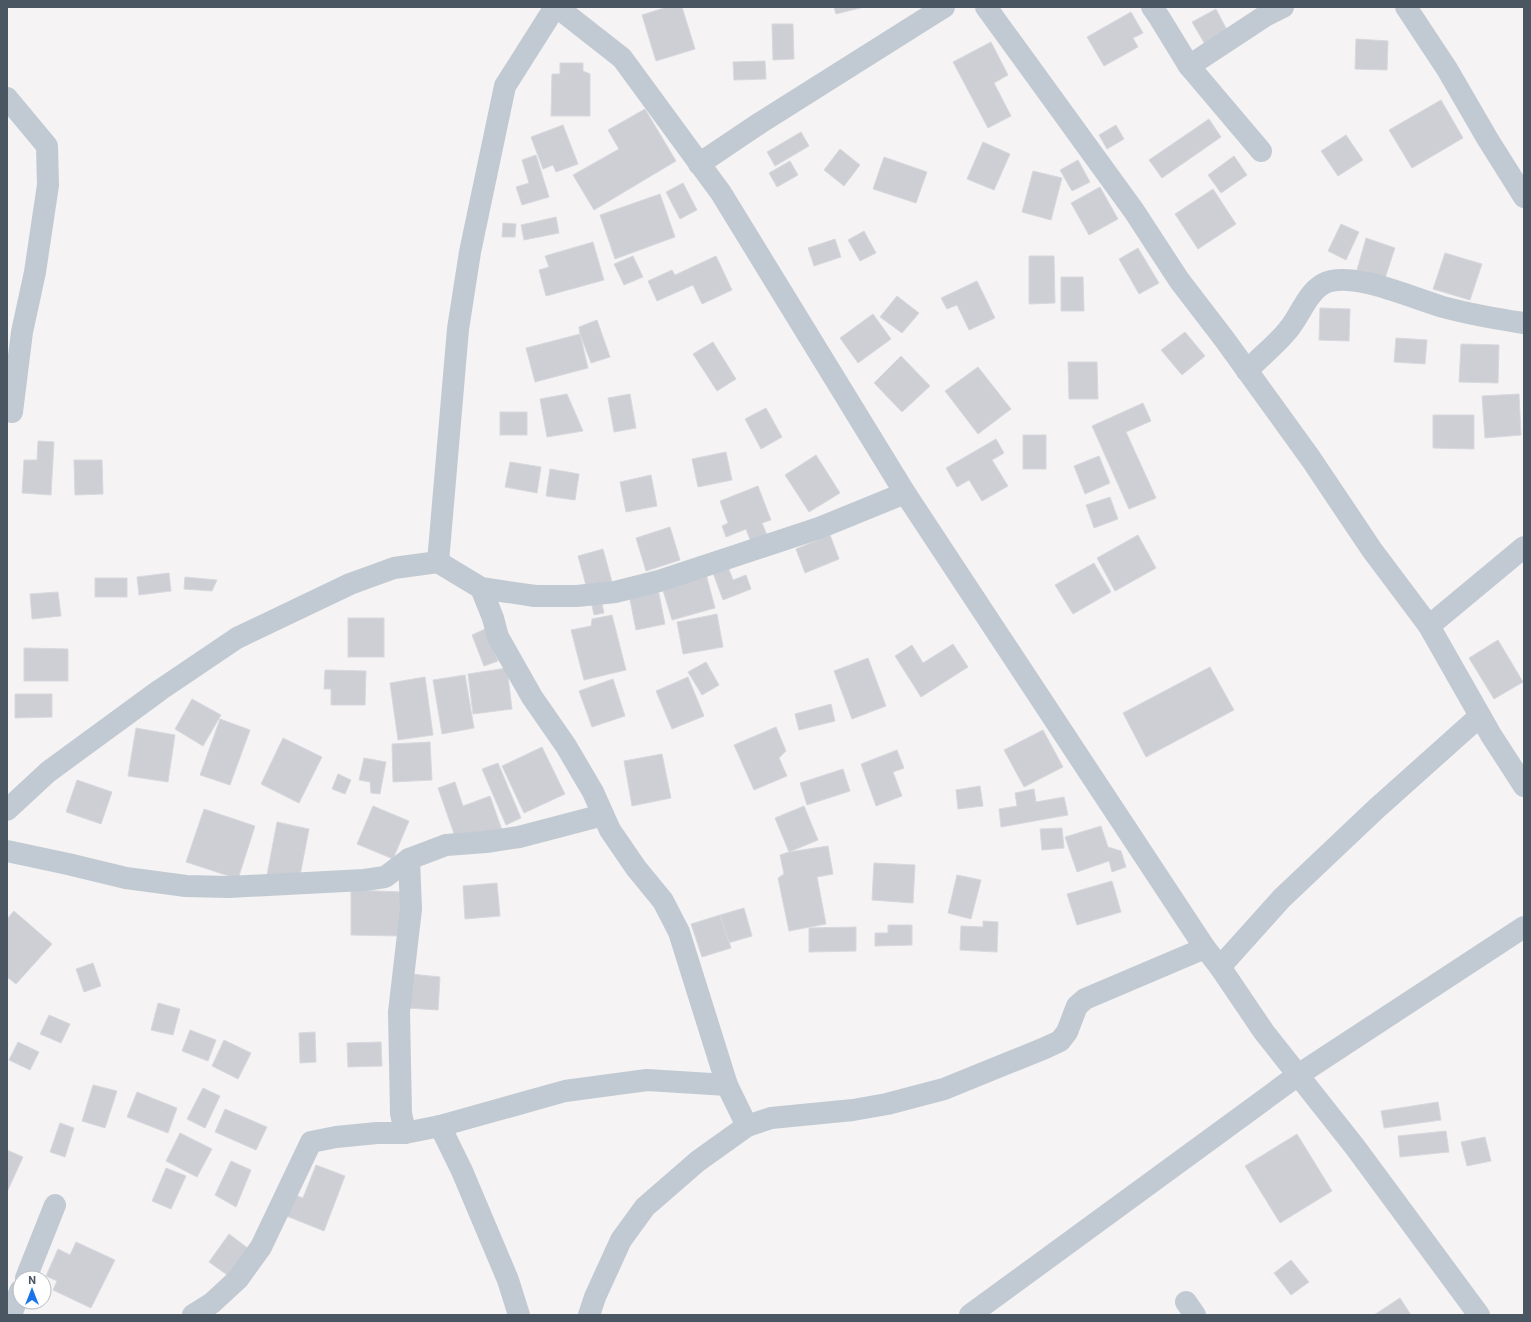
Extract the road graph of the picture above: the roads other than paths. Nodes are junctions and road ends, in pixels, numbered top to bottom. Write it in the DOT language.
graph roads {
  1 [pos="556,7"];
  2 [pos="944,7"];
  3 [pos="986,7"];
  4 [pos="1152,7"];
  5 [pos="1283,7"];
  6 [pos="1406,7"];
  7 [pos="1189,66"];
  8 [pos="7,98"];
  9 [pos="1261,151"];
  10 [pos="699,164"];
  11 [pos="1524,197"];
  12 [pos="1524,323"];
  13 [pos="1247,371"];
  14 [pos="12,412"];
  15 [pos="906,493"];
  16 [pos="1524,547"];
  17 [pos="438,562"];
  18 [pos="481,588"];
  19 [pos="1429,626"];
  20 [pos="1480,716"];
  21 [pos="1524,786"];
  22 [pos="7,810"];
  23 [pos="603,815"];
  24 [pos="7,851"];
  25 [pos="409,859"];
  26 [pos="1524,927"];
  27 [pos="1205,948"];
  28 [pos="1220,967"];
  29 [pos="1298,1075"];
  30 [pos="727,1085"];
  31 [pos="440,1126"];
  32 [pos="747,1126"];
  33 [pos="405,1133"];
  34 [pos="55,1205"];
  35 [pos="26,1270"];
  36 [pos="193,1315"];
  37 [pos="518,1315"];
  38 [pos="589,1315"];
  39 [pos="970,1315"];
  40 [pos="1479,1315"];
  1 -- 10 [label="street"];
  1 -- 17 [label="street"];
  2 -- 10 [label="street"];
  3 -- 13 [label="street"];
  4 -- 7 [label="street"];
  5 -- 7 [label="street"];
  6 -- 11 [label="street"];
  7 -- 9 [label="street"];
  8 -- 14 [label="street"];
  10 -- 15 [label="street"];
  12 -- 13 [label="street"];
  13 -- 19 [label="street"];
  15 -- 18 [label="street"];
  15 -- 27 [label="street"];
  16 -- 19 [label="street"];
  17 -- 18 [label="street"];
  17 -- 22 [label="street"];
  18 -- 23 [label="street"];
  19 -- 20 [label="street"];
  20 -- 21 [label="street"];
  20 -- 28 [label="street"];
  23 -- 25 [label="street"];
  23 -- 30 [label="street"];
  24 -- 25 [label="street"];
  25 -- 33 [label="street"];
  26 -- 29 [label="street"];
  27 -- 28 [label="street"];
  27 -- 32 [label="street"];
  28 -- 29 [label="street"];
  29 -- 39 [label="street"];
  29 -- 40 [label="street"];
  30 -- 31 [label="street"];
  30 -- 32 [label="street"];
  31 -- 33 [label="street"];
  31 -- 37 [label="street"];
  32 -- 38 [label="street"];
  33 -- 36 [label="street"];
  34 -- 35 [label="street"];
}
